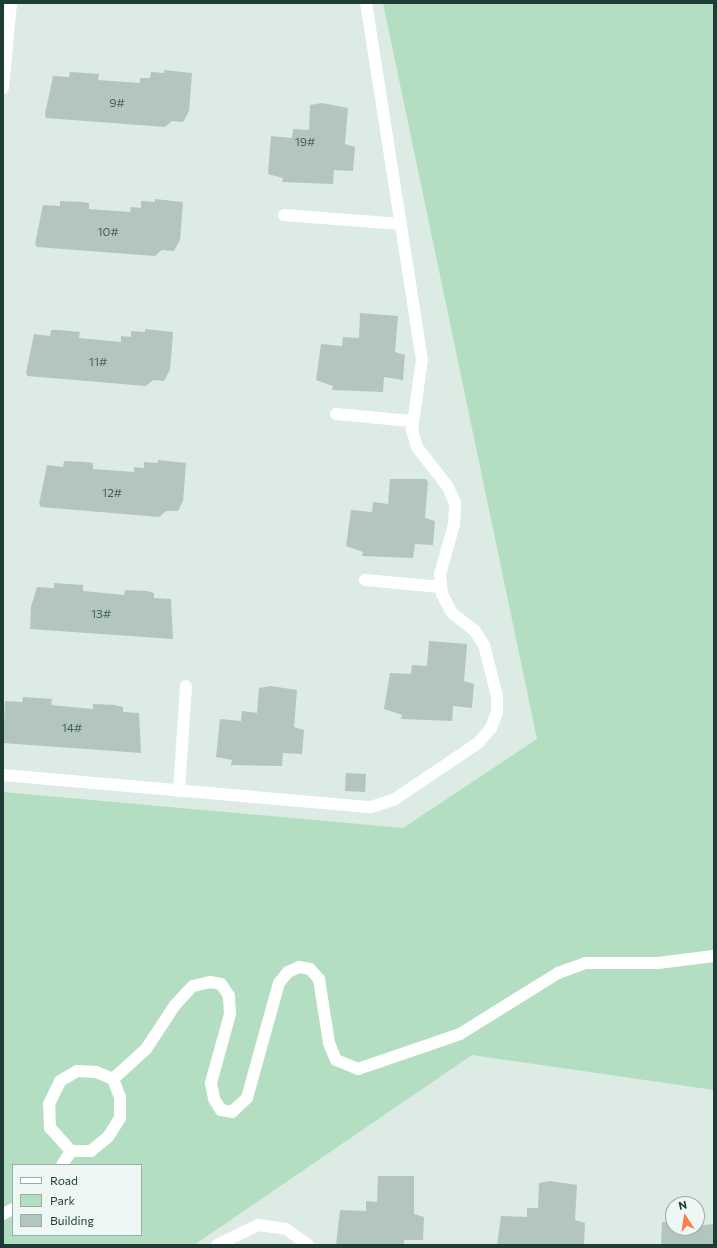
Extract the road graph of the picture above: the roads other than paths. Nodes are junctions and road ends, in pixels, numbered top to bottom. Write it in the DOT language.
graph roads {
  1 [pos="11,3"];
  2 [pos="366,3"];
  3 [pos="3,88"];
  4 [pos="284,215"];
  5 [pos="401,224"];
  6 [pos="336,414"];
  7 [pos="411,421"];
  8 [pos="365,580"];
  9 [pos="441,586"];
  10 [pos="186,686"];
  11 [pos="3,775"];
  12 [pos="179,791"];
  13 [pos="714,956"];
  14 [pos="113,1079"];
  15 [pos="71,1151"];
  16 [pos="63,1164"];
  17 [pos="12,1210"];
  18 [pos="3,1214"];
  19 [pos="217,1245"];
  20 [pos="308,1245"];
  1 -- 3 [label="street"];
  2 -- 5 [label="street"];
  4 -- 5 [label="street"];
  5 -- 7 [label="street"];
  6 -- 7 [label="street"];
  7 -- 9 [label="street"];
  8 -- 9 [label="street"];
  9 -- 12 [label="street"];
  10 -- 12 [label="street"];
  11 -- 12 [label="street"];
  13 -- 14 [label="street"];
  14 -- 15 [label="street"];
  14 -- 15 [label="street"];
  15 -- 16 [label="street"];
  17 -- 18 [label="street"];
  19 -- 20 [label="street"];
}
